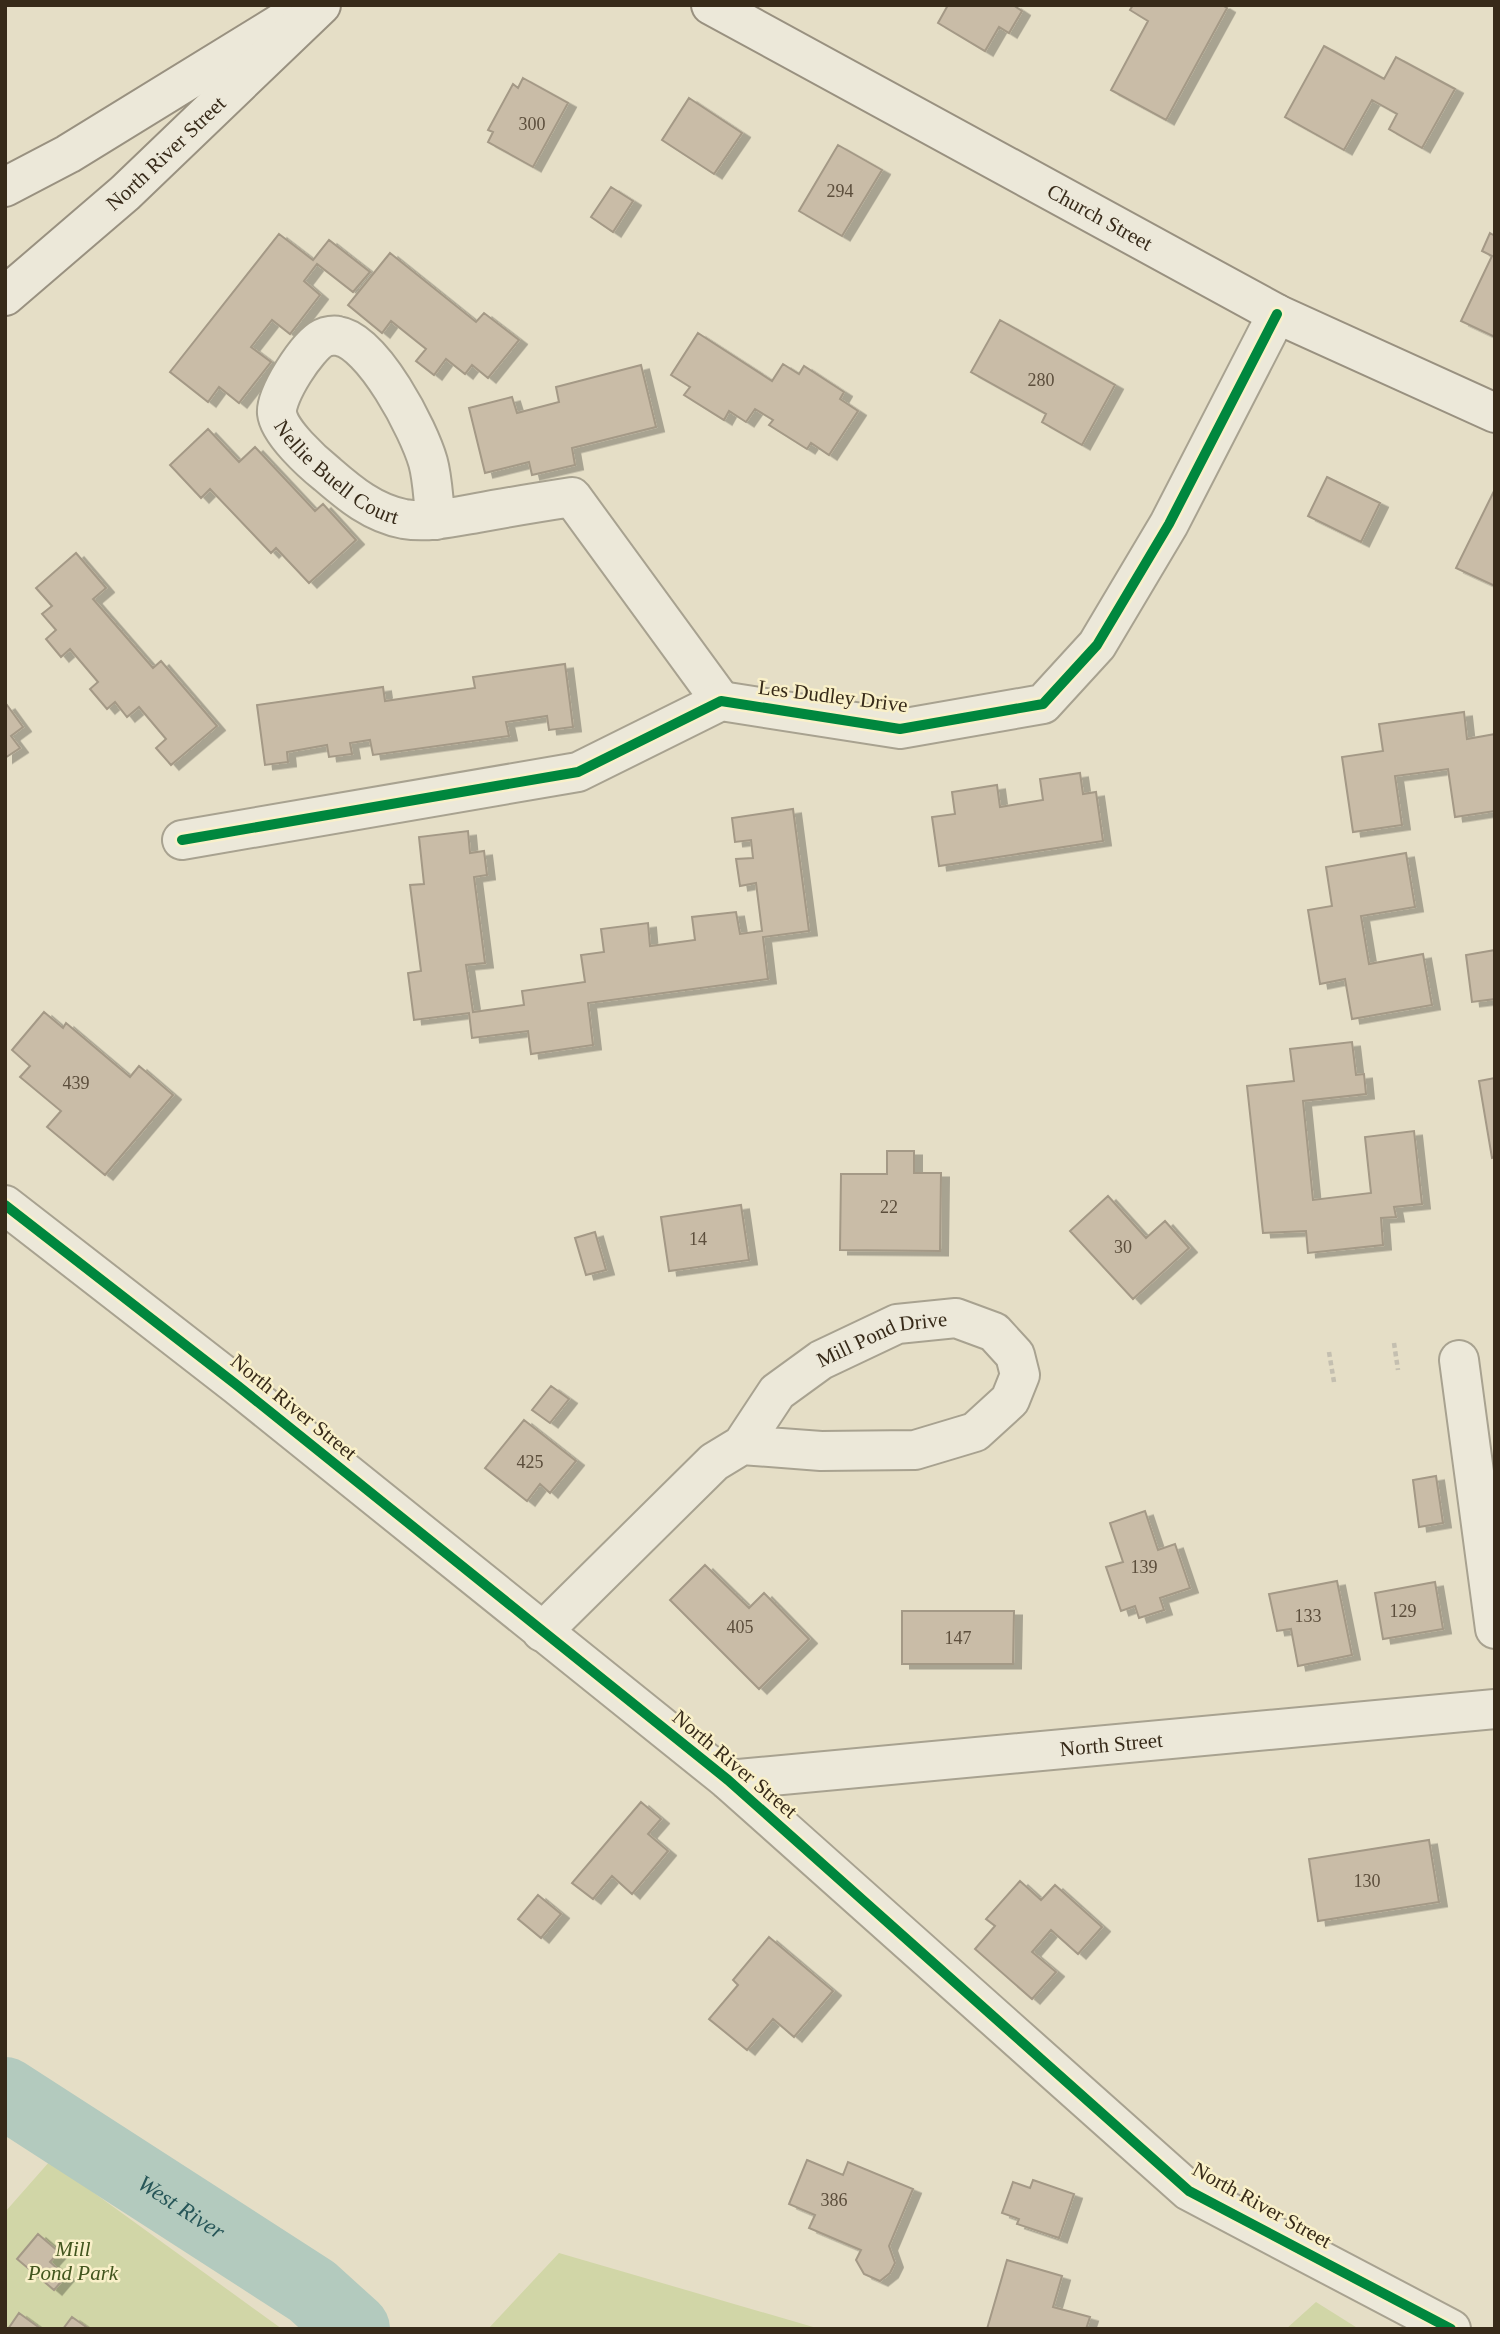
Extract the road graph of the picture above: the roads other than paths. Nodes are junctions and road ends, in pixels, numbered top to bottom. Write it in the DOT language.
graph roads {
  1 [pos="306,5"];
  2 [pos="321,5"];
  3 [pos="711,5"];
  4 [pos="5,187"];
  5 [pos="5,296"];
  6 [pos="1278,314"];
  7 [pos="1495,413"];
  8 [pos="436,520"];
  9 [pos="722,701"];
  10 [pos="182,840"];
  11 [pos="5,1205"];
  12 [pos="1459,1360"];
  13 [pos="742,1445"];
  14 [pos="1495,1629"];
  15 [pos="542,1632"];
  16 [pos="1495,1709"];
  17 [pos="727,1780"];
  18 [pos="1451,2329"];
  1 -- 4 [label="street, North River Street"];
  2 -- 5 [label="street, North River Street"];
  3 -- 6 [label="street, Church Street"];
  6 -- 7 [label="street, Church Street"];
  6 -- 9 [label="street, Les Dudley Drive"];
  8 -- 8 [label="street, Nellie Buell Court"];
  8 -- 9 [label="street, Nellie Buell Court"];
  9 -- 10 [label="street"];
  11 -- 15 [label="street, North River Street"];
  12 -- 14 [label="street"];
  13 -- 13 [label="street, Mill Pond Drive"];
  13 -- 15 [label="street, Mill Pond Drive"];
  15 -- 17 [label="street, North River Street"];
  16 -- 17 [label="street, North Street"];
  17 -- 18 [label="street, North River Street"];
}
